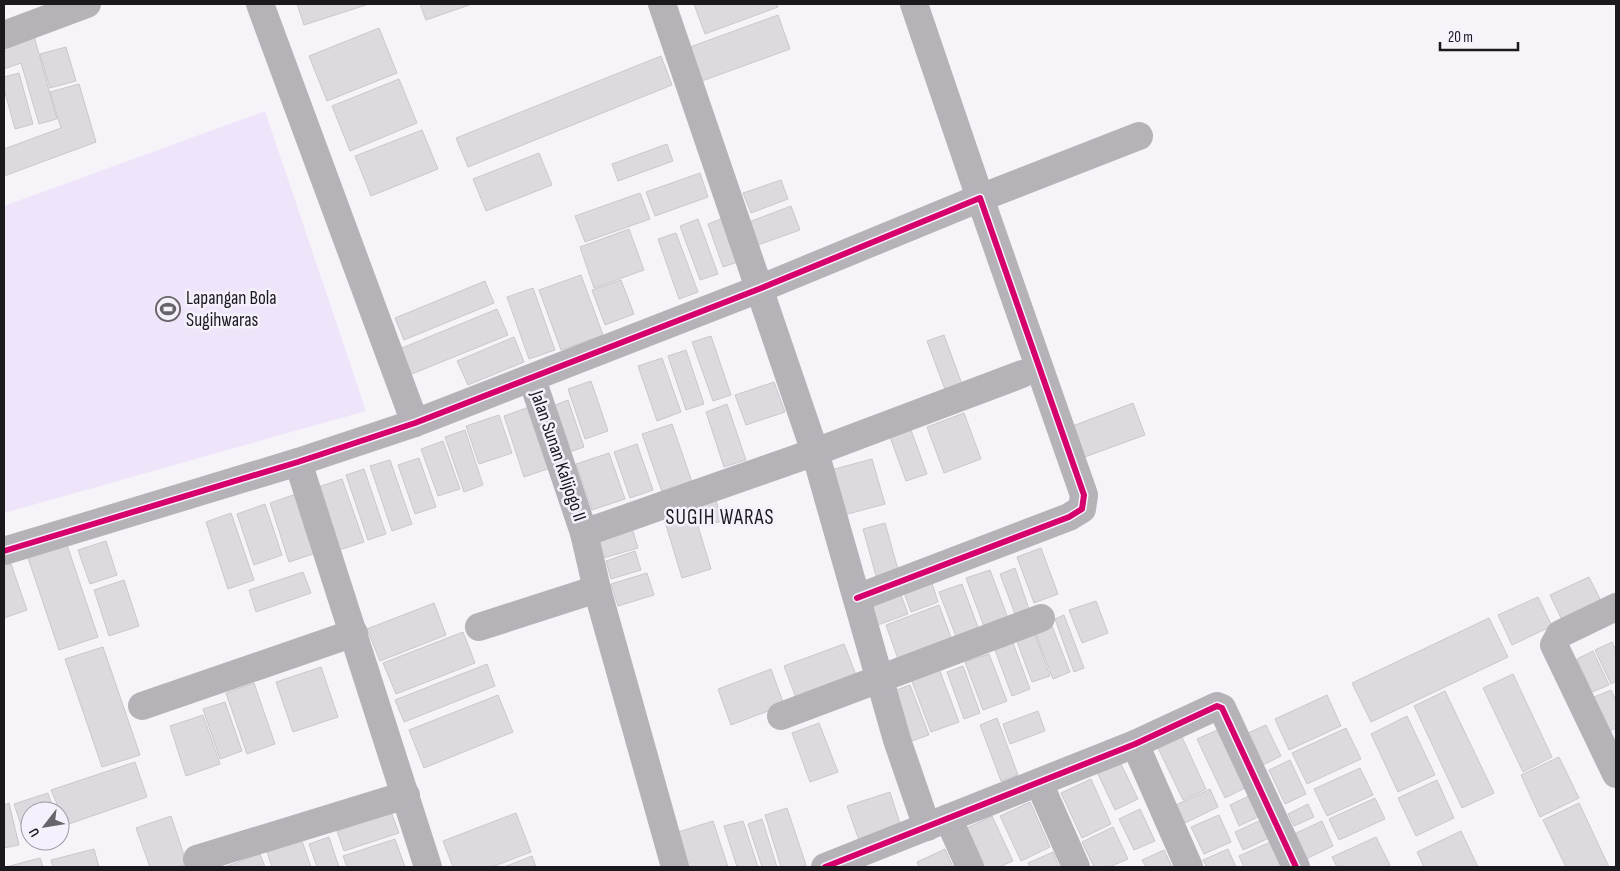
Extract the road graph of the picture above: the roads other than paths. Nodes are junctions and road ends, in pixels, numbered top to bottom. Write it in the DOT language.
graph roads {
  1 [pos="87,4"];
  2 [pos="260,4"];
  3 [pos="662,4"];
  4 [pos="914,4"];
  5 [pos="4,35"];
  6 [pos="1139,136"];
  7 [pos="980,198"];
  8 [pos="759,289"];
  9 [pos="1022,374"];
  10 [pos="532,379"];
  11 [pos="415,423"];
  12 [pos="815,452"];
  13 [pos="298,462"];
  14 [pos="584,533"];
  15 [pos="4,551"];
  16 [pos="597,589"];
  17 [pos="857,598"];
  18 [pos="1616,607"];
  19 [pos="1041,618"];
  20 [pos="479,626"];
  21 [pos="354,633"];
  22 [pos="880,678"];
  23 [pos="142,706"];
  24 [pos="782,716"];
  25 [pos="1135,744"];
  26 [pos="1615,766"];
  27 [pos="1040,783"];
  28 [pos="406,795"];
  29 [pos="937,823"];
  30 [pos="197,859"];
  31 [pos="428,867"];
  32 [pos="674,867"];
  33 [pos="825,867"];
  34 [pos="970,867"];
  35 [pos="1076,867"];
  36 [pos="1189,867"];
  37 [pos="1296,867"];
  1 -- 5 [label="street"];
  2 -- 11 [label="street"];
  3 -- 8 [label="street"];
  4 -- 7 [label="street"];
  6 -- 7 [label="street"];
  7 -- 8 [label="street"];
  7 -- 17 [label="street"];
  8 -- 10 [label="street"];
  8 -- 12 [label="street"];
  9 -- 12 [label="street"];
  10 -- 11 [label="street"];
  10 -- 14 [label="street, Jalan Sunan Kalijogo II"];
  11 -- 13 [label="street"];
  12 -- 14 [label="street"];
  12 -- 17 [label="street"];
  13 -- 15 [label="street"];
  13 -- 21 [label="street"];
  14 -- 16 [label="street, Jalan Sunan Kalijogo II"];
  16 -- 20 [label="street"];
  16 -- 32 [label="street, Jalan Sunan Kalijogo II"];
  17 -- 22 [label="street"];
  18 -- 26 [label="street"];
  19 -- 22 [label="street"];
  21 -- 23 [label="street"];
  21 -- 28 [label="street"];
  22 -- 24 [label="street"];
  22 -- 29 [label="street"];
  25 -- 27 [label="street"];
  25 -- 36 [label="street"];
  25 -- 37 [label="street"];
  27 -- 29 [label="street"];
  27 -- 35 [label="street"];
  28 -- 30 [label="street"];
  28 -- 31 [label="street"];
  29 -- 33 [label="street"];
  29 -- 34 [label="street"];
}
